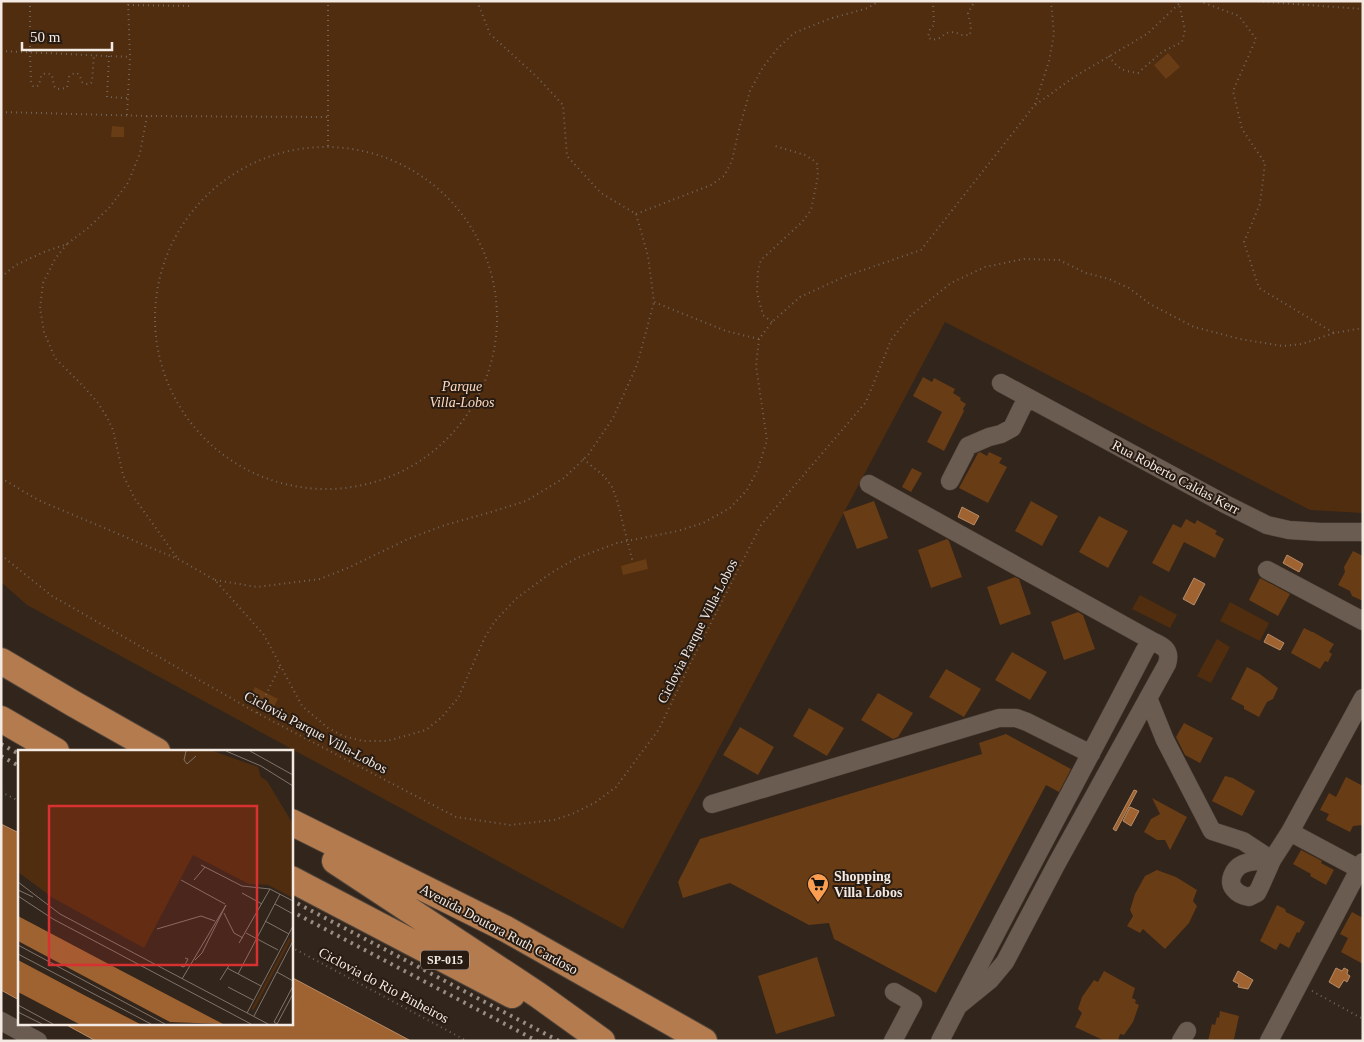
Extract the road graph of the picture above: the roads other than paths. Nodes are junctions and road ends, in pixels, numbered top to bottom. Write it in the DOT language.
graph roads {
  1 [pos="1001,383"];
  2 [pos="1027,398"];
  3 [pos="950,481"];
  4 [pos="869,484"];
  5 [pos="1363,532"];
  6 [pos="1267,570"];
  7 [pos="1363,621"];
  8 [pos="1154,642"];
  9 [pos="1,661"];
  10 [pos="1148,698"];
  11 [pos="1363,698"];
  12 [pos="1,720"];
  13 [pos="54,750"];
  14 [pos="155,750"];
  15 [pos="1091,754"];
  16 [pos="1072,789"];
  17 [pos="1093,800"];
  18 [pos="712,804"];
  19 [pos="292,823"];
  20 [pos="1290,832"];
  21 [pos="1361,868"];
  22 [pos="292,880"];
  23 [pos="894,992"];
  24 [pos="958,1006"];
  25 [pos="1,1021"];
  26 [pos="38,1041"];
  27 [pos="601,1041"];
  28 [pos="704,1041"];
  29 [pos="893,1041"];
  30 [pos="940,1041"];
  31 [pos="1268,1041"];
  1 -- 2 [label="street, Rua Roberto Caldas Kerr"];
  2 -- 3 [label="street"];
  2 -- 5 [label="street, Rua Roberto Caldas Kerr"];
  4 -- 8 [label="street"];
  6 -- 7 [label="street"];
  8 -- 10 [label="street"];
  8 -- 15 [label="street"];
  9 -- 14 [label="highway"];
  10 -- 17 [label="street"];
  10 -- 20 [label="street"];
  11 -- 20 [label="street"];
  12 -- 13 [label="highway"];
  15 -- 16 [label="street"];
  15 -- 18 [label="street"];
  16 -- 17 [label="street"];
  16 -- 24 [label="street"];
  17 -- 24 [label="street"];
  19 -- 27 [label="highway"];
  19 -- 28 [label="highway, Avenida Doutora Ruth Cardoso"];
  20 -- 21 [label="street"];
  21 -- 31 [label="street"];
  22 -- 27 [label="highway, SP-015"];
  23 -- 29 [label="street"];
  24 -- 30 [label="street"];
  25 -- 26 [label="street"];
}
